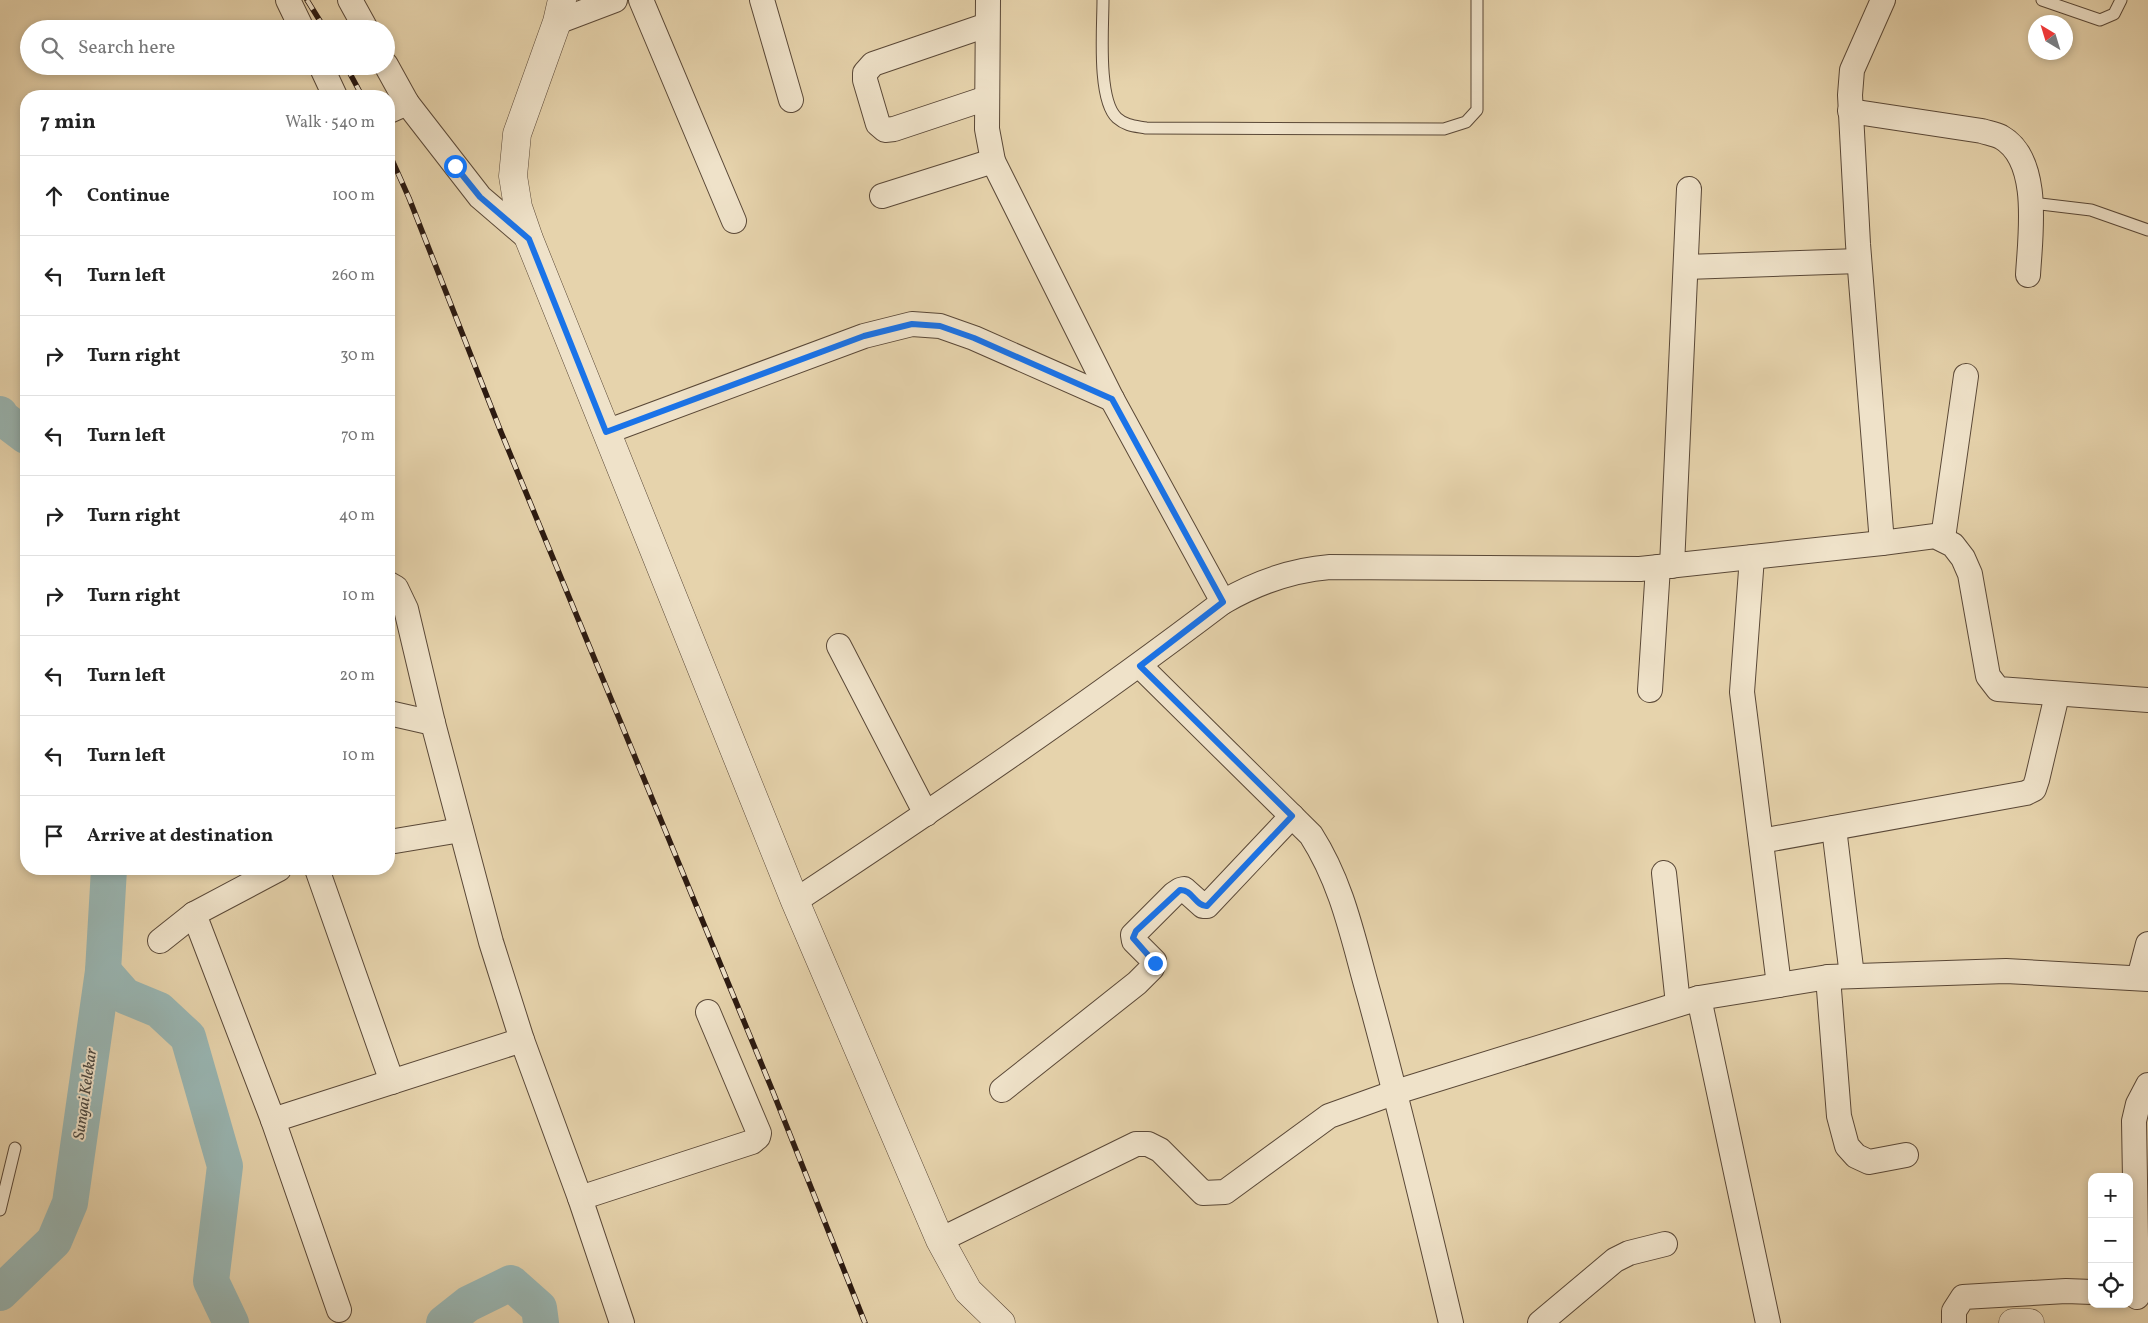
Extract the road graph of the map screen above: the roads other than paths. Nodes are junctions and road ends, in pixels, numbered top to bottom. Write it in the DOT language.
graph roads {
  1 [pos="288,0"];
  2 [pos="350,0"];
  3 [pos="615,0"];
  4 [pos="641,0"];
  5 [pos="762,0"];
  6 [pos="988,0"];
  7 [pos="1103,0"];
  8 [pos="1477,0"];
  9 [pos="1883,0"];
  10 [pos="2042,0"];
  11 [pos="2121,0"];
  12 [pos="559,11"];
  13 [pos="298,20"];
  14 [pos="361,20"];
  15 [pos="987,25"];
  16 [pos="324,75"];
  17 [pos="389,75"];
  18 [pos="332,90"];
  19 [pos="393,90"];
  20 [pos="987,98"];
  21 [pos="791,100"];
  22 [pos="398,107"];
  23 [pos="1850,111"];
  24 [pos="993,161"];
  25 [pos="1689,189"];
  26 [pos="882,196"];
  27 [pos="2032,203"];
  28 [pos="734,221"];
  29 [pos="2148,230"];
  30 [pos="529,239"];
  31 [pos="1859,261"];
  32 [pos="1686,267"];
  33 [pos="2028,275"];
  34 [pos="1966,376"];
  35 [pos="1112,399"];
  36 [pos="606,432"];
  37 [pos="1943,538"];
  38 [pos="1882,543"];
  39 [pos="1752,557"];
  40 [pos="1665,567"];
  41 [pos="395,587"];
  42 [pos="1223,602"];
  43 [pos="839,646"];
  44 [pos="1140,666"];
  45 [pos="1650,690"];
  46 [pos="2057,695"];
  47 [pos="2148,700"];
  48 [pos="395,714"];
  49 [pos="433,723"];
  50 [pos="926,814"];
  51 [pos="1292,816"];
  52 [pos="1834,828"];
  53 [pos="461,830"];
  54 [pos="1761,840"];
  55 [pos="395,841"];
  56 [pos="1664,873"];
  57 [pos="268,875"];
  58 [pos="319,875"];
  59 [pos="796,901"];
  60 [pos="194,914"];
  61 [pos="160,941"];
  62 [pos="2148,944"];
  63 [pos="1852,976"];
  64 [pos="1828,977"];
  65 [pos="2144,978"];
  66 [pos="1778,985"];
  67 [pos="1689,1001"];
  68 [pos="708,1012"];
  69 [pos="522,1040"];
  70 [pos="392,1082"];
  71 [pos="2148,1085"];
  72 [pos="1002,1090"];
  73 [pos="1396,1092"];
  74 [pos="273,1120"];
  75 [pos="15,1148"];
  76 [pos="1906,1155"];
  77 [pos="580,1198"];
  78 [pos="0,1210"];
  79 [pos="940,1240"];
  80 [pos="1665,1244"];
  81 [pos="2088,1292"];
  82 [pos="2138,1298"];
  83 [pos="339,1310"];
  84 [pos="622,1323"];
  85 [pos="1001,1323"];
  86 [pos="1451,1323"];
  87 [pos="1540,1323"];
  88 [pos="1768,1323"];
  89 [pos="1954,1323"];
  90 [pos="2013,1323"];
  91 [pos="2030,1323"];
  1 -- 13 [label="street"];
  2 -- 14 [label="street"];
  3 -- 12 [label="street"];
  4 -- 28 [label="street"];
  5 -- 21 [label="street"];
  6 -- 15 [label="street"];
  7 -- 8 [label="lane"];
  9 -- 23 [label="street"];
  10 -- 11 [label="lane"];
  12 -- 30 [label="street"];
  15 -- 20 [label="street"];
  15 -- 20 [label="street"];
  16 -- 18 [label="street"];
  17 -- 19 [label="street"];
  20 -- 24 [label="street"];
  22 -- 30 [label="street"];
  23 -- 27 [label="street"];
  23 -- 31 [label="street"];
  24 -- 26 [label="street"];
  24 -- 35 [label="street"];
  25 -- 32 [label="street"];
  27 -- 29 [label="lane"];
  27 -- 33 [label="street"];
  30 -- 36 [label="street"];
  31 -- 32 [label="street"];
  31 -- 38 [label="street"];
  32 -- 40 [label="street"];
  34 -- 37 [label="street"];
  35 -- 36 [label="street"];
  35 -- 42 [label="street"];
  36 -- 59 [label="street"];
  37 -- 38 [label="street"];
  37 -- 46 [label="street"];
  38 -- 39 [label="street"];
  39 -- 40 [label="street"];
  39 -- 54 [label="street"];
  40 -- 42 [label="street"];
  40 -- 45 [label="street"];
  41 -- 49 [label="street"];
  42 -- 44 [label="street"];
  43 -- 50 [label="street"];
  44 -- 50 [label="street"];
  44 -- 51 [label="street"];
  46 -- 47 [label="street"];
  46 -- 52 [label="street"];
  48 -- 49 [label="street"];
  49 -- 53 [label="street"];
  50 -- 59 [label="street"];
  51 -- 72 [label="street"];
  51 -- 73 [label="street"];
  52 -- 54 [label="street"];
  52 -- 63 [label="street"];
  53 -- 55 [label="street"];
  53 -- 69 [label="street"];
  54 -- 66 [label="street"];
  56 -- 67 [label="street"];
  57 -- 60 [label="street"];
  58 -- 70 [label="street"];
  59 -- 79 [label="street"];
  60 -- 61 [label="street"];
  60 -- 74 [label="street"];
  62 -- 65 [label="street"];
  63 -- 64 [label="street"];
  63 -- 65 [label="street"];
  64 -- 66 [label="street"];
  64 -- 76 [label="street"];
  66 -- 67 [label="street"];
  67 -- 73 [label="street"];
  67 -- 88 [label="street"];
  68 -- 77 [label="street"];
  69 -- 70 [label="street"];
  69 -- 77 [label="street"];
  70 -- 74 [label="street"];
  71 -- 82 [label="street"];
  73 -- 79 [label="street"];
  73 -- 86 [label="street"];
  74 -- 83 [label="street"];
  75 -- 78 [label="lane"];
  77 -- 84 [label="street"];
  79 -- 85 [label="street"];
  80 -- 87 [label="street"];
  81 -- 89 [label="street"];
  90 -- 91 [label="street"];
}
